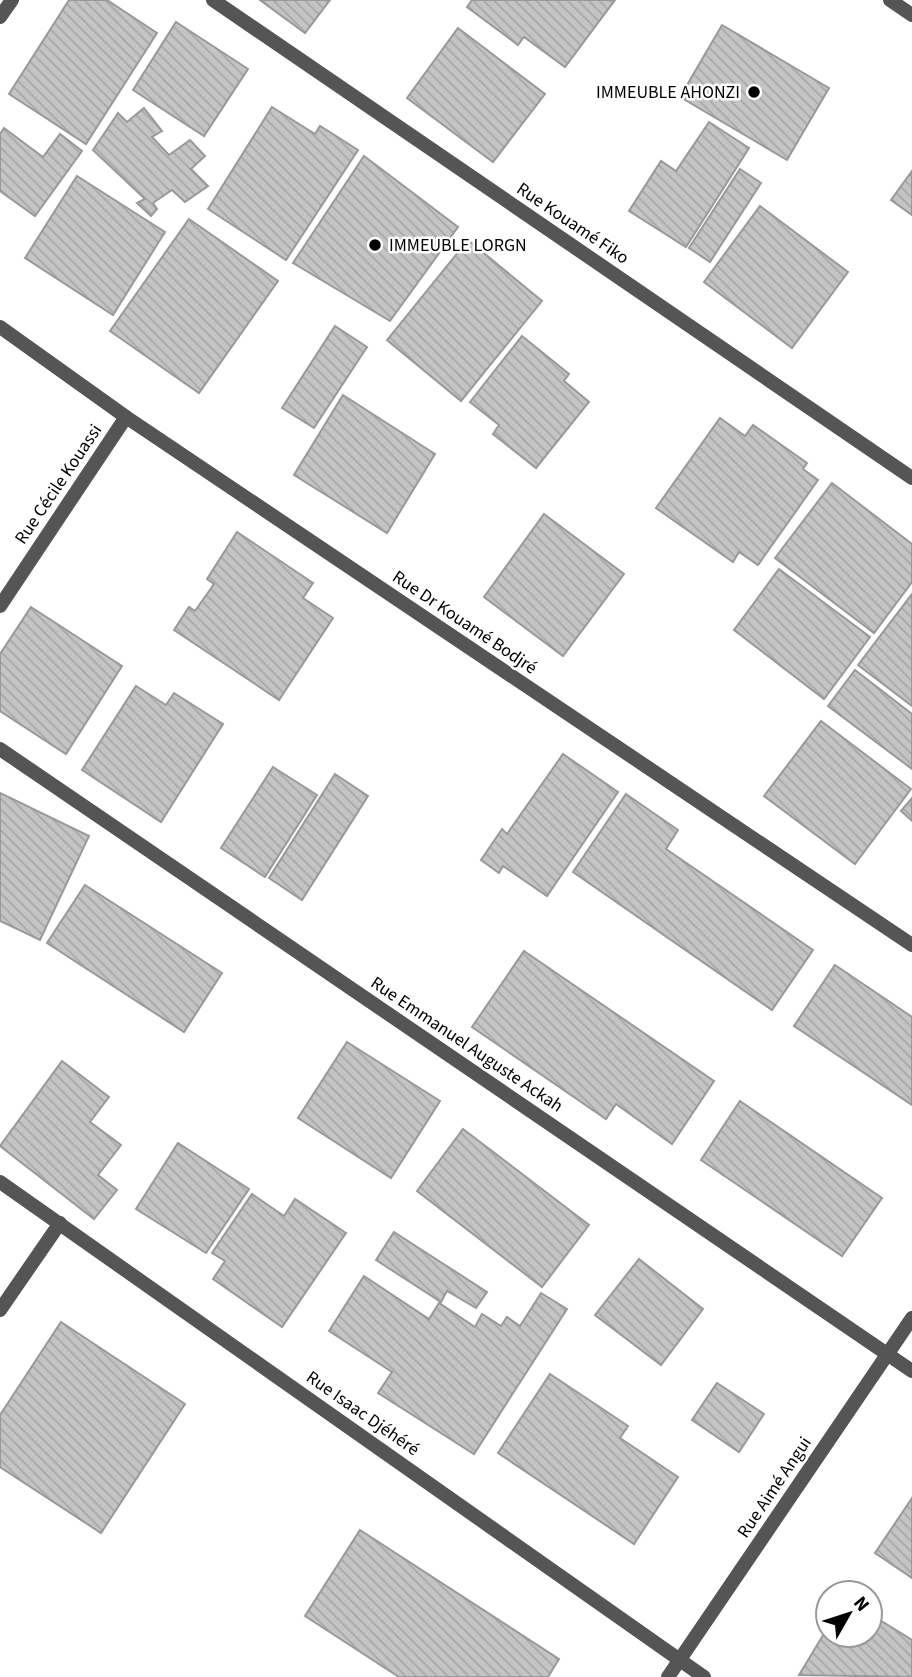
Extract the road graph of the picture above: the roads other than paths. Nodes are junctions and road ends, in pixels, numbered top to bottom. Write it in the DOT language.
graph roads {
  1 [pos="12,0"];
  2 [pos="213,0"];
  3 [pos="890,0"];
  4 [pos="912,15"];
  5 [pos="0,18"];
  6 [pos="0,327"];
  7 [pos="126,418"];
  8 [pos="912,478"];
  9 [pos="0,606"];
  10 [pos="0,748"];
  11 [pos="912,945"];
  12 [pos="0,1182"];
  13 [pos="60,1223"];
  14 [pos="0,1310"];
  15 [pos="912,1318"];
  16 [pos="887,1354"];
  17 [pos="912,1371"];
  18 [pos="679,1659"];
  19 [pos="667,1677"];
  20 [pos="704,1677"];
  1 -- 5 [label="street"];
  2 -- 8 [label="street, Rue Kouamé Fiko"];
  3 -- 4 [label="street"];
  6 -- 7 [label="street, Rue Dr Kouamé Bodjré"];
  7 -- 9 [label="street, Rue Cécile Kouassi"];
  7 -- 11 [label="street, Rue Dr Kouamé Bodjré"];
  10 -- 16 [label="street, Rue Emmanuel Auguste Ackah"];
  12 -- 13 [label="street, Rue Isaac Djéhéré"];
  13 -- 14 [label="street"];
  13 -- 18 [label="street, Rue Isaac Djéhéré"];
  15 -- 16 [label="street, Rue Aimé Angui"];
  16 -- 17 [label="street, Rue Emmanuel Auguste Ackah"];
  16 -- 18 [label="street, Rue Aimé Angui"];
  18 -- 19 [label="street, Rue Aimé Angui"];
  18 -- 20 [label="street, Rue Isaac Djéhéré"];
}
